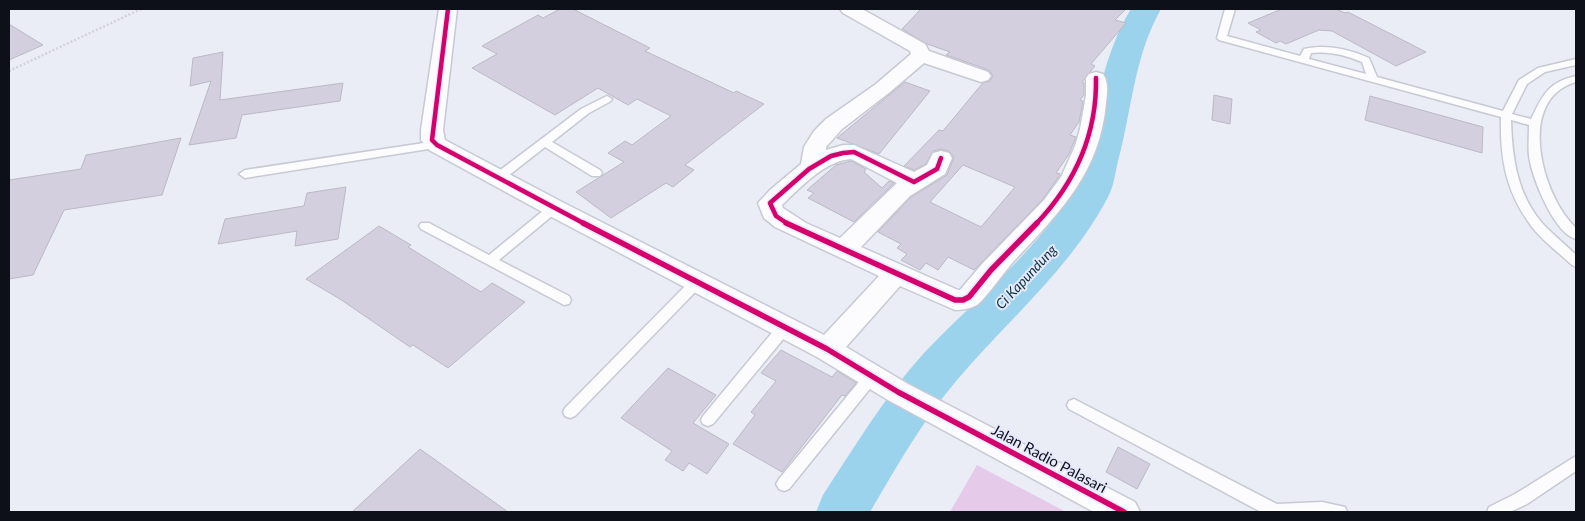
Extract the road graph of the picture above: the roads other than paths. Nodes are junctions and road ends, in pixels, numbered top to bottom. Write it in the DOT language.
graph roads {
  1 [pos="448,9"];
  2 [pos="849,9"];
  3 [pos="1230,9"];
  4 [pos="922,55"];
  5 [pos="1303,60"];
  6 [pos="1576,62"];
  7 [pos="981,76"];
  8 [pos="1096,78"];
  9 [pos="1373,79"];
  10 [pos="1576,79"];
  11 [pos="608,99"];
  12 [pos="1506,115"];
  13 [pos="1534,124"];
  14 [pos="546,143"];
  15 [pos="438,145"];
  16 [pos="941,158"];
  17 [pos="812,166"];
  18 [pos="596,173"];
  19 [pos="245,174"];
  20 [pos="499,177"];
  21 [pos="914,182"];
  22 [pos="554,208"];
  23 [pos="425,226"];
  24 [pos="1576,235"];
  25 [pos="844,249"];
  26 [pos="490,261"];
  27 [pos="1576,262"];
  28 [pos="896,274"];
  29 [pos="697,282"];
  30 [pos="564,300"];
  31 [pos="785,326"];
  32 [pos="827,348"];
  33 [pos="872,376"];
  34 [pos="1074,405"];
  35 [pos="570,412"];
  36 [pos="708,420"];
  37 [pos="1576,463"];
  38 [pos="784,484"];
  39 [pos="1124,512"];
  40 [pos="1275,512"];
  41 [pos="1339,512"];
  42 [pos="1495,512"];
  1 -- 15 [label="street"];
  2 -- 4 [label="street"];
  3 -- 5 [label="lane"];
  4 -- 7 [label="street"];
  4 -- 17 [label="street"];
  5 -- 9 [label="lane"];
  5 -- 9 [label="lane"];
  6 -- 12 [label="lane"];
  8 -- 28 [label="street"];
  9 -- 12 [label="lane"];
  10 -- 13 [label="lane"];
  11 -- 14 [label="lane"];
  12 -- 13 [label="lane"];
  12 -- 27 [label="lane"];
  13 -- 24 [label="lane"];
  14 -- 18 [label="lane"];
  14 -- 20 [label="lane"];
  15 -- 19 [label="lane"];
  15 -- 20 [label="street, Jalan Radio Palasari"];
  16 -- 21 [label="street"];
  17 -- 21 [label="street"];
  17 -- 25 [label="street"];
  20 -- 22 [label="street, Jalan Radio Palasari"];
  21 -- 25 [label="street"];
  22 -- 26 [label="lane"];
  22 -- 29 [label="street, Jalan Radio Palasari"];
  23 -- 26 [label="lane"];
  25 -- 28 [label="street"];
  26 -- 30 [label="lane"];
  28 -- 32 [label="street"];
  29 -- 31 [label="street, Jalan Radio Palasari"];
  29 -- 35 [label="lane"];
  31 -- 32 [label="street, Jalan Radio Palasari"];
  31 -- 36 [label="lane"];
  32 -- 33 [label="street, Jalan Radio Palasari"];
  33 -- 38 [label="lane"];
  33 -- 39 [label="street, Jalan Radio Palasari"];
  34 -- 40 [label="lane"];
  37 -- 42 [label="lane"];
  40 -- 41 [label="lane"];
}
